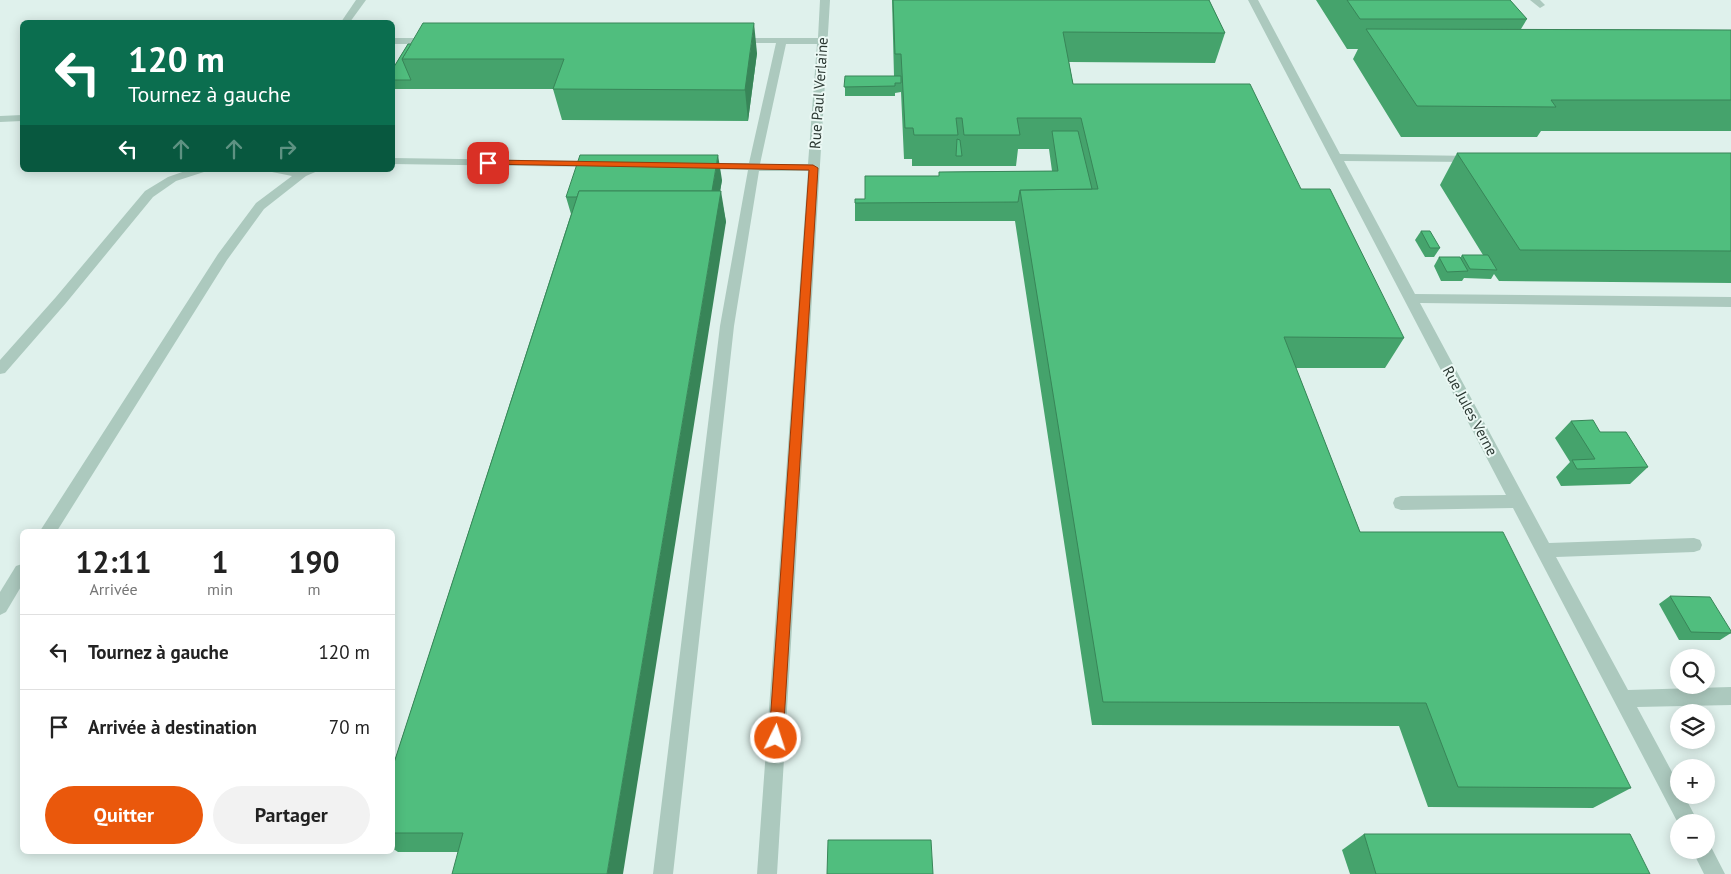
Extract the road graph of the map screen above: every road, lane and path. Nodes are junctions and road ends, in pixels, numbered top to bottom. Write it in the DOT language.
graph roads {
  1 [pos="361,0"];
  2 [pos="825,0"];
  3 [pos="1253,0"];
  4 [pos="346,20"];
  5 [pos="722,40"];
  6 [pos="782,40"];
  7 [pos="395,41"];
  8 [pos="442,41"];
  9 [pos="822,41"];
  10 [pos="20,118"];
  11 [pos="0,119"];
  12 [pos="1336,157"];
  13 [pos="1484,159"];
  14 [pos="395,161"];
  15 [pos="608,165"];
  16 [pos="686,166"];
  17 [pos="754,167"];
  18 [pos="813,168"];
  19 [pos="194,172"];
  20 [pos="308,172"];
  21 [pos="1410,298"];
  22 [pos="1731,302"];
  23 [pos="0,369"];
  24 [pos="1518,501"];
  25 [pos="1401,503"];
  26 [pos="49,529"];
  27 [pos="1694,545"];
  28 [pos="1545,550"];
  29 [pos="20,574"];
  30 [pos="0,606"];
  31 [pos="1731,696"];
  32 [pos="1623,699"];
  33 [pos="1684,814"];
  34 [pos="1707,859"];
  35 [pos="663,874"];
  36 [pos="767,874"];
  37 [pos="1715,874"];
  1 -- 4 [label="street"];
  2 -- 9 [label="street, Rue Paul Verlaine"];
  3 -- 12 [label="street, Rue Jules Verne"];
  5 -- 6 [label="street"];
  6 -- 9 [label="street"];
  6 -- 17 [label="street"];
  7 -- 8 [label="street"];
  9 -- 18 [label="street, Rue Paul Verlaine"];
  10 -- 11 [label="street"];
  12 -- 13 [label="street"];
  12 -- 21 [label="street, Rue Jules Verne"];
  14 -- 15 [label="street"];
  16 -- 17 [label="street"];
  17 -- 18 [label="street"];
  17 -- 35 [label="street"];
  18 -- 36 [label="street, Rue Paul Verlaine"];
  19 -- 23 [label="street"];
  20 -- 26 [label="street"];
  21 -- 22 [label="street"];
  21 -- 24 [label="street, Rue Jules Verne"];
  24 -- 25 [label="street"];
  24 -- 28 [label="street, Rue Jules Verne"];
  27 -- 28 [label="street"];
  28 -- 32 [label="street, Rue Jules Verne"];
  29 -- 30 [label="street"];
  31 -- 32 [label="street"];
  32 -- 33 [label="street, Rue Jules Verne"];
  34 -- 37 [label="street"];
}
